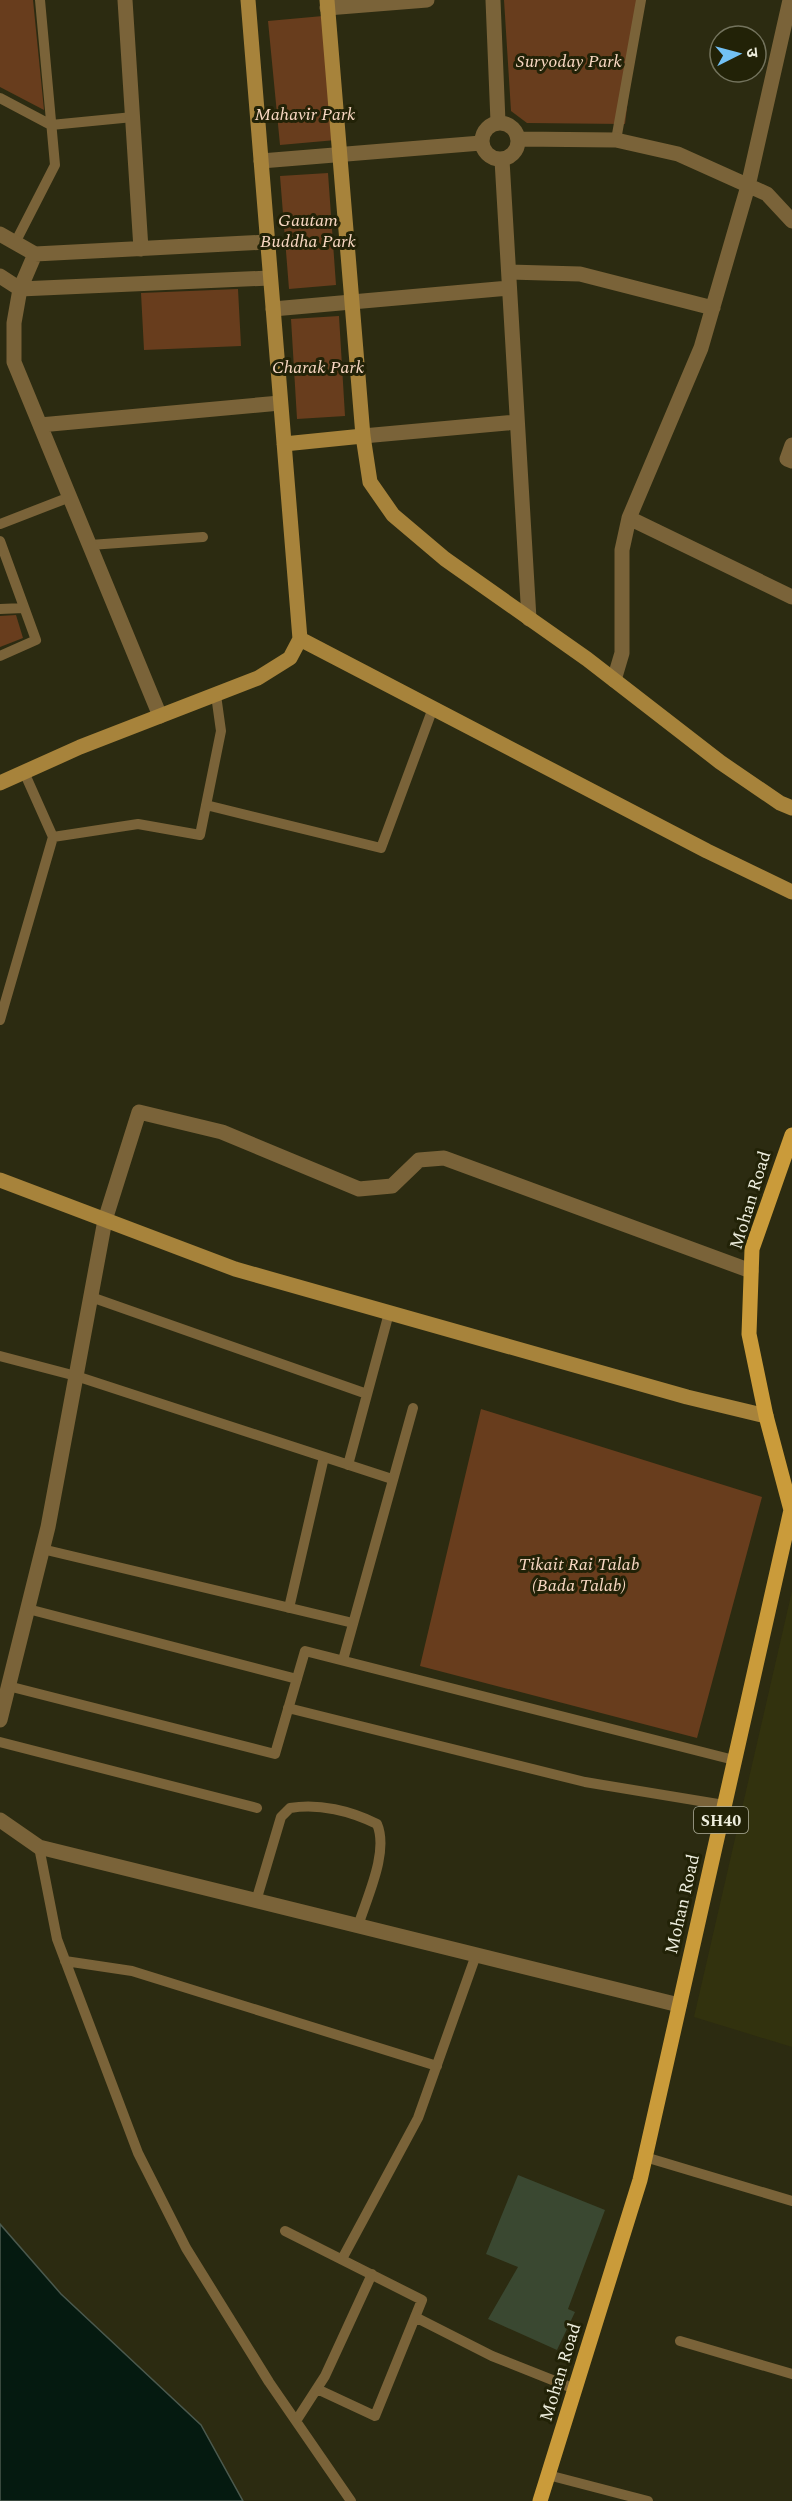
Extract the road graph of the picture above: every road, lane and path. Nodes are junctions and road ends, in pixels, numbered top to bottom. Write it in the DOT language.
graph roads {
  1 [pos="40,0"];
  2 [pos="125,0"];
  3 [pos="248,0"];
  4 [pos="427,0"];
  5 [pos="493,0"];
  6 [pos="641,0"];
  7 [pos="790,0"];
  8 [pos="327,4"];
  9 [pos="0,98"];
  10 [pos="133,117"];
  11 [pos="498,122"];
  12 [pos="51,125"];
  13 [pos="519,139"];
  14 [pos="616,140"];
  15 [pos="481,143"];
  16 [pos="341,154"];
  17 [pos="502,160"];
  18 [pos="261,161"];
  19 [pos="748,186"];
  20 [pos="792,220"];
  21 [pos="0,234"];
  22 [pos="267,242"];
  23 [pos="15,243"];
  24 [pos="141,249"];
  25 [pos="35,254"];
  26 [pos="509,272"];
  27 [pos="0,276"];
  28 [pos="270,278"];
  29 [pos="509,288"];
  30 [pos="20,289"];
  31 [pos="353,302"];
  32 [pos="713,308"];
  33 [pos="273,309"];
  34 [pos="280,403"];
  35 [pos="517,422"];
  36 [pos="40,425"];
  37 [pos="363,436"];
  38 [pos="284,444"];
  39 [pos="792,445"];
  40 [pos="792,461"];
  41 [pos="70,497"];
  42 [pos="629,518"];
  43 [pos="0,524"];
  44 [pos="203,537"];
  45 [pos="0,541"];
  46 [pos="90,544"];
  47 [pos="792,597"];
  48 [pos="24,608"];
  49 [pos="0,609"];
  50 [pos="529,619"];
  51 [pos="300,639"];
  52 [pos="0,656"];
  53 [pos="614,680"];
  54 [pos="216,695"];
  55 [pos="433,708"];
  56 [pos="160,716"];
  57 [pos="24,772"];
  58 [pos="0,783"];
  59 [pos="206,805"];
  60 [pos="792,808"];
  61 [pos="53,837"];
  62 [pos="792,892"];
  63 [pos="0,1020"];
  64 [pos="792,1135"];
  65 [pos="0,1180"];
  66 [pos="105,1220"];
  67 [pos="751,1271"];
  68 [pos="91,1297"];
  69 [pos="389,1313"];
  70 [pos="0,1356"];
  71 [pos="76,1376"];
  72 [pos="366,1394"];
  73 [pos="413,1408"];
  74 [pos="766,1416"];
  75 [pos="324,1457"];
  76 [pos="348,1465"];
  77 [pos="393,1479"];
  78 [pos="791,1510"];
  79 [pos="42,1549"];
  80 [pos="289,1608"];
  81 [pos="28,1609"];
  82 [pos="353,1623"];
  83 [pos="343,1660"];
  84 [pos="297,1679"];
  85 [pos="9,1686"];
  86 [pos="288,1708"];
  87 [pos="0,1720"];
  88 [pos="0,1742"];
  89 [pos="734,1760"];
  90 [pos="724,1805"];
  91 [pos="257,1808"];
  92 [pos="0,1821"];
  93 [pos="39,1847"];
  94 [pos="256,1901"];
  95 [pos="358,1926"];
  96 [pos="476,1955"];
  97 [pos="65,1960"];
  98 [pos="679,2005"];
  99 [pos="436,2066"];
  100 [pos="645,2157"];
  101 [pos="792,2201"];
  102 [pos="285,2231"];
  103 [pos="342,2259"];
  104 [pos="372,2274"];
  105 [pos="416,2317"];
  106 [pos="680,2341"];
  107 [pos="792,2374"];
  108 [pos="317,2389"];
  109 [pos="574,2390"];
  110 [pos="296,2421"];
  111 [pos="548,2475"];
  112 [pos="351,2501"];
  113 [pos="540,2501"];
  114 [pos="648,2501"];
  1 -- 12 [label="lane"];
  2 -- 10 [label="street"];
  3 -- 18 [label="street"];
  4 -- 8 [label="street"];
  5 -- 11 [label="street"];
  6 -- 14 [label="lane"];
  7 -- 19 [label="street"];
  8 -- 16 [label="street"];
  9 -- 12 [label="lane"];
  10 -- 12 [label="lane"];
  10 -- 24 [label="street"];
  11 -- 13 [label="street"];
  11 -- 15 [label="street"];
  12 -- 23 [label="lane"];
  13 -- 14 [label="street"];
  13 -- 17 [label="street"];
  14 -- 19 [label="street"];
  15 -- 16 [label="street"];
  15 -- 17 [label="street"];
  16 -- 18 [label="street"];
  16 -- 31 [label="street"];
  17 -- 26 [label="street"];
  18 -- 22 [label="street"];
  19 -- 20 [label="street"];
  19 -- 32 [label="street"];
  21 -- 23 [label="street"];
  22 -- 24 [label="street"];
  22 -- 28 [label="street"];
  23 -- 25 [label="street"];
  24 -- 25 [label="street"];
  25 -- 30 [label="street"];
  26 -- 29 [label="street"];
  26 -- 32 [label="street"];
  27 -- 30 [label="street"];
  28 -- 30 [label="street"];
  28 -- 33 [label="street"];
  29 -- 31 [label="street"];
  29 -- 35 [label="street"];
  30 -- 36 [label="street"];
  31 -- 33 [label="street"];
  31 -- 37 [label="street"];
  32 -- 42 [label="street"];
  33 -- 34 [label="street"];
  34 -- 36 [label="street"];
  34 -- 38 [label="street"];
  35 -- 37 [label="street"];
  35 -- 50 [label="street"];
  36 -- 41 [label="street"];
  37 -- 38 [label="street"];
  37 -- 50 [label="street"];
  38 -- 51 [label="street"];
  39 -- 40 [label="street"];
  41 -- 43 [label="lane"];
  41 -- 46 [label="street"];
  42 -- 47 [label="street"];
  42 -- 53 [label="street"];
  44 -- 46 [label="lane"];
  45 -- 48 [label="lane"];
  46 -- 56 [label="street"];
  48 -- 49 [label="lane"];
  48 -- 52 [label="lane"];
  50 -- 53 [label="street"];
  51 -- 54 [label="street"];
  51 -- 55 [label="street"];
  53 -- 60 [label="street"];
  54 -- 56 [label="street"];
  54 -- 59 [label="lane"];
  55 -- 59 [label="lane"];
  55 -- 62 [label="street"];
  56 -- 57 [label="street"];
  57 -- 58 [label="street"];
  57 -- 61 [label="lane"];
  59 -- 61 [label="lane"];
  61 -- 63 [label="lane"];
  64 -- 67 [label="main road, Mohan Road / SH40"];
  65 -- 66 [label="street"];
  66 -- 67 [label="street"];
  66 -- 68 [label="street"];
  66 -- 69 [label="street"];
  67 -- 74 [label="main road, Mohan Road / SH40"];
  68 -- 71 [label="street"];
  68 -- 72 [label="lane"];
  69 -- 72 [label="lane"];
  69 -- 74 [label="street"];
  70 -- 71 [label="lane"];
  71 -- 75 [label="lane"];
  71 -- 79 [label="street"];
  72 -- 76 [label="lane"];
  73 -- 77 [label="lane"];
  74 -- 78 [label="main road, Mohan Road / SH40"];
  75 -- 76 [label="lane"];
  75 -- 80 [label="lane"];
  76 -- 77 [label="lane"];
  77 -- 82 [label="lane"];
  78 -- 89 [label="main road, Mohan Road / SH40"];
  79 -- 80 [label="lane"];
  79 -- 81 [label="street"];
  80 -- 82 [label="lane"];
  81 -- 84 [label="lane"];
  81 -- 85 [label="street"];
  82 -- 83 [label="lane"];
  83 -- 84 [label="lane"];
  83 -- 89 [label="lane"];
  84 -- 86 [label="lane"];
  85 -- 86 [label="lane"];
  85 -- 87 [label="street"];
  86 -- 90 [label="lane"];
  88 -- 91 [label="lane"];
  89 -- 90 [label="main road, Mohan Road / SH40"];
  90 -- 98 [label="main road, Mohan Road / SH40"];
  92 -- 93 [label="street"];
  93 -- 94 [label="street"];
  93 -- 97 [label="lane"];
  94 -- 95 [label="street"];
  94 -- 95 [label="lane"];
  95 -- 96 [label="street"];
  96 -- 98 [label="street"];
  96 -- 99 [label="lane"];
  97 -- 99 [label="lane"];
  97 -- 110 [label="lane"];
  98 -- 100 [label="main road, Mohan Road / SH40"];
  99 -- 103 [label="lane"];
  100 -- 101 [label="lane"];
  100 -- 109 [label="main road, Mohan Road / SH40"];
  102 -- 103 [label="lane"];
  103 -- 104 [label="lane"];
  104 -- 105 [label="lane"];
  104 -- 108 [label="lane"];
  105 -- 108 [label="lane"];
  105 -- 109 [label="lane"];
  106 -- 107 [label="lane"];
  108 -- 110 [label="lane"];
  109 -- 111 [label="main road, Mohan Road / SH40"];
  110 -- 112 [label="lane"];
  111 -- 113 [label="main road, Mohan Road / SH40"];
  111 -- 114 [label="lane"];
}
